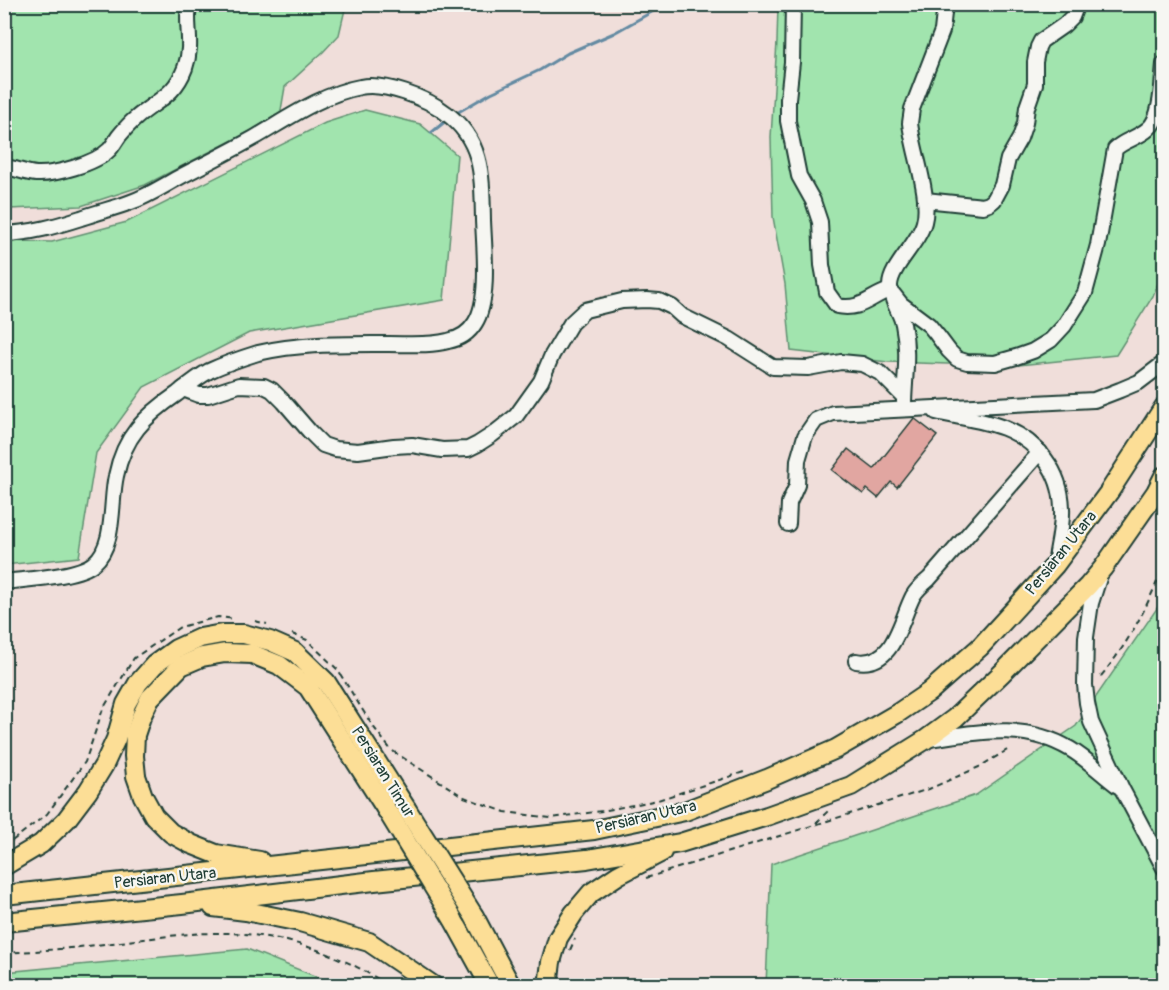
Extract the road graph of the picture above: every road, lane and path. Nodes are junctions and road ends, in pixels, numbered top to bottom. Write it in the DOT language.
graph roads {
  1 [pos="189,4"];
  2 [pos="793,4"];
  3 [pos="945,4"];
  4 [pos="1077,4"];
  5 [pos="1164,64"];
  6 [pos="4,167"];
  7 [pos="925,200"];
  8 [pos="4,234"];
  9 [pos="890,290"];
  10 [pos="1164,363"];
  11 [pos="183,389"];
  12 [pos="908,405"];
  13 [pos="1164,407"];
  14 [pos="1040,452"];
  15 [pos="1164,476"];
  16 [pos="788,524"];
  17 [pos="1164,564"];
  18 [pos="1055,565"];
  19 [pos="1103,568"];
  20 [pos="4,582"];
  21 [pos="239,620"];
  22 [pos="250,621"];
  23 [pos="270,626"];
  24 [pos="289,633"];
  25 [pos="856,661"];
  26 [pos="1101,675"];
  27 [pos="925,740"];
  28 [pos="1009,749"];
  29 [pos="750,770"];
  30 [pos="1122,789"];
  31 [pos="680,843"];
  32 [pos="4,847"];
  33 [pos="293,864"];
  34 [pos="4,866"];
  35 [pos="1164,868"];
  36 [pos="644,878"];
  37 [pos="4,895"];
  38 [pos="182,904"];
  39 [pos="4,922"];
  40 [pos="577,935"];
  41 [pos="569,952"];
  42 [pos="4,953"];
  43 [pos="388,986"];
  44 [pos="434,986"];
  45 [pos="490,986"];
  46 [pos="511,986"];
  47 [pos="548,986"];
  1 -- 6 [label="street"];
  2 -- 9 [label="street"];
  3 -- 7 [label="street"];
  4 -- 7 [label="street"];
  5 -- 9 [label="street"];
  7 -- 9 [label="street"];
  8 -- 11 [label="street"];
  9 -- 12 [label="street"];
  10 -- 12 [label="street"];
  11 -- 12 [label="street"];
  11 -- 20 [label="street"];
  12 -- 14 [label="street"];
  12 -- 16 [label="street"];
  13 -- 18 [label="main road, Persiaran Utara"];
  14 -- 18 [label="street"];
  14 -- 25 [label="street"];
  15 -- 19 [label="main road, Persiaran Utara"];
  17 -- 26 [label="path"];
  18 -- 33 [label="main road, Persiaran Utara"];
  19 -- 27 [label="main road, Persiaran Utara"];
  19 -- 30 [label="street"];
  21 -- 32 [label="path"];
  22 -- 23 [label="path"];
  24 -- 29 [label="path"];
  27 -- 30 [label="street"];
  27 -- 31 [label="main road, Persiaran Utara"];
  28 -- 36 [label="path"];
  30 -- 35 [label="street"];
  31 -- 38 [label="main road, Persiaran Utara"];
  31 -- 47 [label="main road"];
  33 -- 37 [label="main road, Persiaran Utara"];
  33 -- 45 [label="main road, Persiaran Timur, bridge"];
  34 -- 46 [label="main road, Persiaran Timur, bridge"];
  38 -- 39 [label="main road, Persiaran Utara"];
  38 -- 44 [label="main road"];
  40 -- 41 [label="path"];
  42 -- 43 [label="path"];
}
